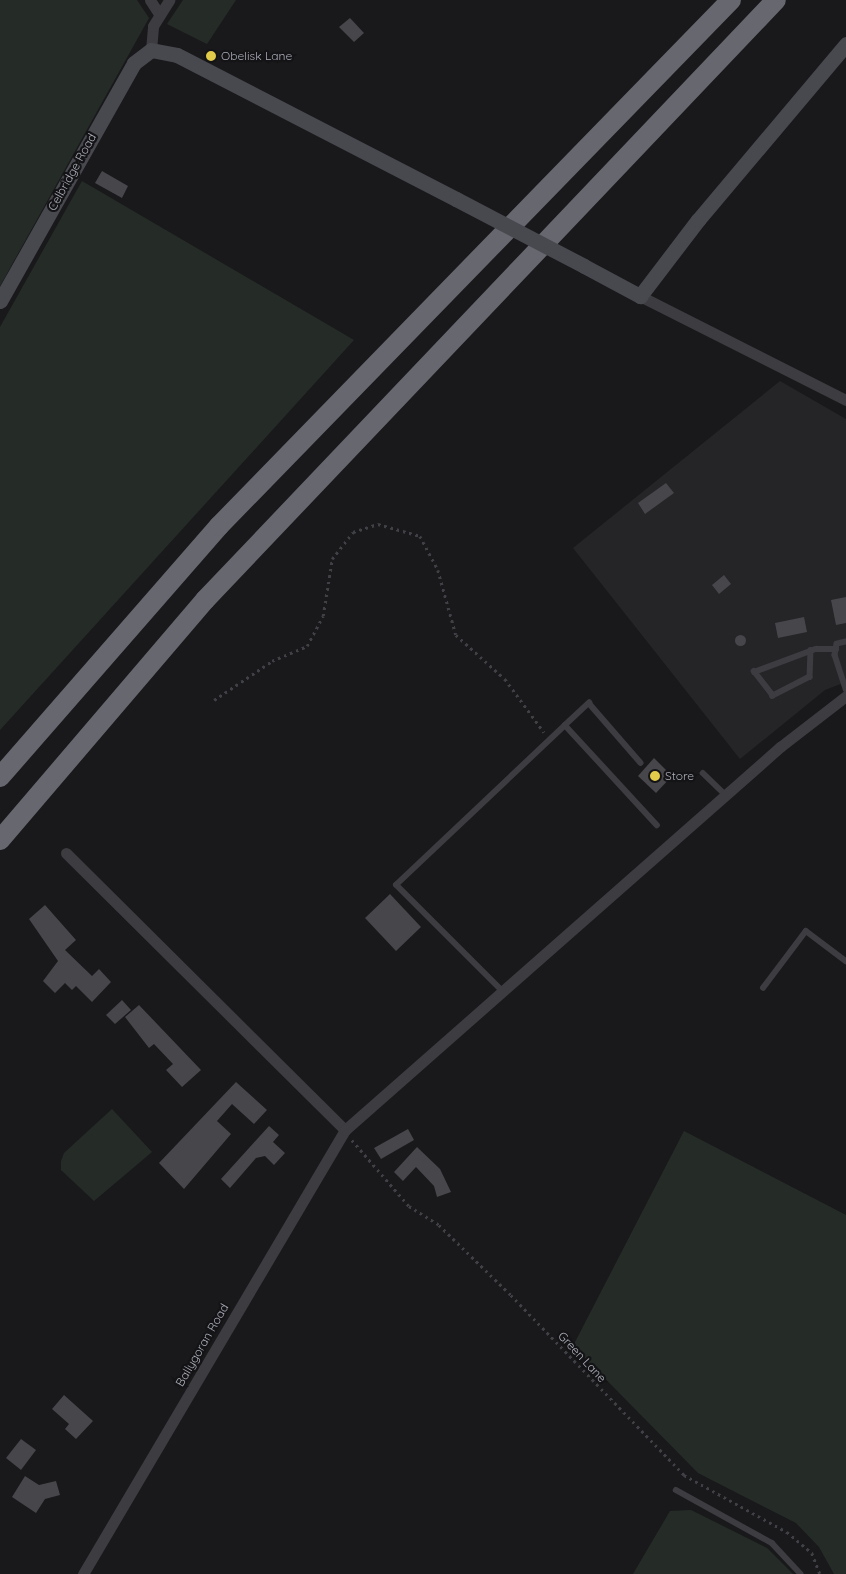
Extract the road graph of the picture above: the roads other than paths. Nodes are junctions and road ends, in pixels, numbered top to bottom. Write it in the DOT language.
graph roads {
  1 [pos="150,0"];
  2 [pos="169,0"];
  3 [pos="731,0"];
  4 [pos="776,0"];
  5 [pos="160,14"];
  6 [pos="846,44"];
  7 [pos="151,50"];
  8 [pos="640,296"];
  9 [pos="0,301"];
  10 [pos="846,400"];
  11 [pos="846,642"];
  12 [pos="836,649"];
  13 [pos="812,650"];
  14 [pos="846,689"];
  15 [pos="846,696"];
  16 [pos="565,724"];
  17 [pos="641,763"];
  18 [pos="703,773"];
  19 [pos="0,777"];
  20 [pos="725,794"];
  21 [pos="657,824"];
  22 [pos="0,840"];
  23 [pos="66,853"];
  24 [pos="846,961"];
  25 [pos="762,988"];
  26 [pos="501,990"];
  27 [pos="345,1130"];
  28 [pos="676,1490"];
  29 [pos="83,1574"];
  30 [pos="800,1574"];
  1 -- 5 [label="street"];
  2 -- 5 [label="street"];
  3 -- 19 [label="highway"];
  4 -- 22 [label="highway"];
  5 -- 7 [label="street"];
  6 -- 8 [label="main road"];
  7 -- 8 [label="main road, bridge"];
  7 -- 9 [label="main road, Celbridge Road"];
  8 -- 10 [label="street"];
  11 -- 12 [label="lane"];
  12 -- 13 [label="lane"];
  12 -- 14 [label="lane"];
  13 -- 13 [label="lane"];
  15 -- 20 [label="street, Ballygoran Road"];
  16 -- 17 [label="lane"];
  16 -- 21 [label="lane"];
  16 -- 26 [label="lane"];
  18 -- 20 [label="lane"];
  20 -- 26 [label="street, Ballygoran Road"];
  23 -- 27 [label="street"];
  24 -- 25 [label="lane"];
  26 -- 27 [label="street, Ballygoran Road"];
  27 -- 29 [label="street, Ballygoran Road"];
  28 -- 30 [label="lane"];
}
